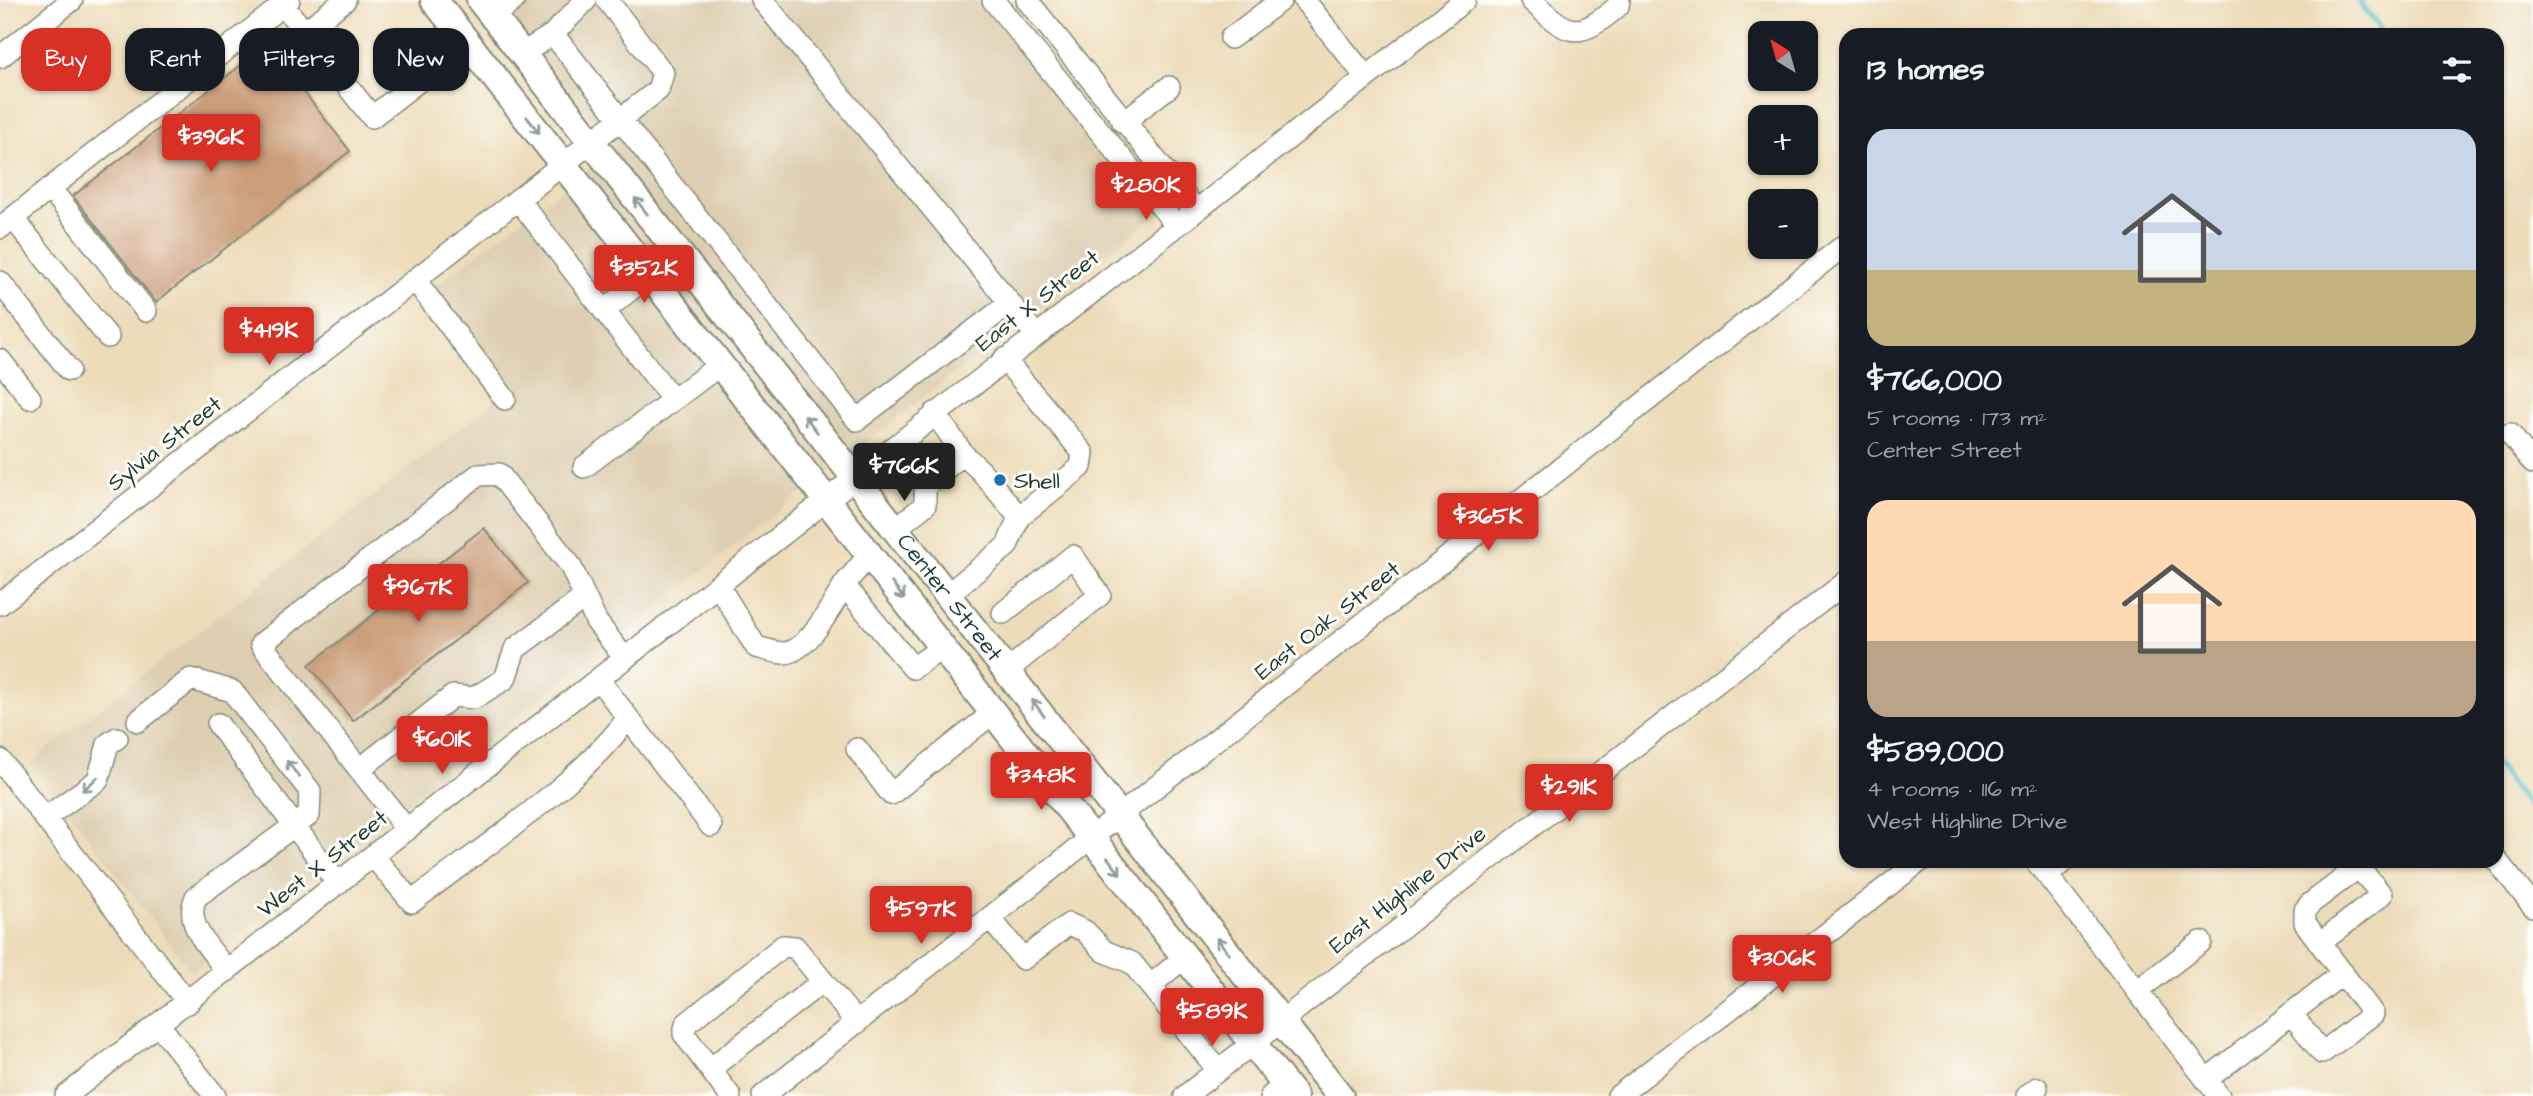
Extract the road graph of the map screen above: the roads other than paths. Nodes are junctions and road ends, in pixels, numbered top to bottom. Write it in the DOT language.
graph roads {
  1 [pos="72,0"];
  2 [pos="345,0"];
  3 [pos="434,0"];
  4 [pos="514,0"];
  5 [pos="586,0"];
  6 [pos="607,0"];
  7 [pos="762,0"];
  8 [pos="993,0"];
  9 [pos="1027,0"];
  10 [pos="1281,0"];
  11 [pos="1304,0"];
  12 [pos="1465,0"];
  13 [pos="1619,0"];
  14 [pos="286,2"];
  15 [pos="1544,4"];
  16 [pos="486,8"];
  17 [pos="302,28"];
  18 [pos="309,28"];
  19 [pos="456,28"];
  20 [pos="553,34"];
  21 [pos="1231,38"];
  22 [pos="469,44"];
  23 [pos="522,54"];
  24 [pos="0,57"];
  25 [pos="1366,77"];
  26 [pos="1169,87"];
  27 [pos="351,91"];
  28 [pos="406,91"];
  29 [pos="620,120"];
  30 [pos="1124,122"];
  31 [pos="591,141"];
  32 [pos="563,164"];
  33 [pos="50,188"];
  34 [pos="518,199"];
  35 [pos="1196,209"];
  36 [pos="6,223"];
  37 [pos="1176,225"];
  38 [pos="1839,249"];
  39 [pos="737,267"];
  40 [pos="650,274"];
  41 [pos="415,280"];
  42 [pos="0,282"];
  43 [pos="707,290"];
  44 [pos="1010,303"];
  45 [pos="146,311"];
  46 [pos="604,311"];
  47 [pos="1036,335"];
  48 [pos="108,337"];
  49 [pos="1004,359"];
  50 [pos="0,360"];
  51 [pos="721,364"];
  52 [pos="69,370"];
  53 [pos="30,398"];
  54 [pos="505,399"];
  55 [pos="673,400"];
  56 [pos="935,414"];
  57 [pos="2511,435"];
  58 [pos="963,454"];
  59 [pos="2533,463"];
  60 [pos="584,467"];
  61 [pos="840,488"];
  62 [pos="1019,517"];
  63 [pos="895,529"];
  64 [pos="870,555"];
  65 [pos="718,585"];
  66 [pos="844,585"];
  67 [pos="1839,587"];
  68 [pos="948,594"];
  69 [pos="585,597"];
  70 [pos="0,604"];
  71 [pos="1003,613"];
  72 [pos="942,648"];
  73 [pos="625,659"];
  74 [pos="1009,669"];
  75 [pos="599,680"];
  76 [pos="993,713"];
  77 [pos="628,718"];
  78 [pos="138,721"];
  79 [pos="218,724"];
  80 [pos="117,738"];
  81 [pos="857,749"];
  82 [pos="0,760"];
  83 [pos="360,769"];
  84 [pos="45,818"];
  85 [pos="296,824"];
  86 [pos="711,825"];
  87 [pos="1106,828"];
  88 [pos="407,830"];
  89 [pos="373,856"];
  90 [pos="1911,868"];
  91 [pos="2041,868"];
  92 [pos="2503,868"];
  93 [pos="338,884"];
  94 [pos="2533,906"];
  95 [pos="990,918"];
  96 [pos="2201,942"];
  97 [pos="2320,943"];
  98 [pos="1185,957"];
  99 [pos="228,971"];
  100 [pos="2343,973"];
  101 [pos="823,981"];
  102 [pos="1151,985"];
  103 [pos="2137,991"];
  104 [pos="1214,995"];
  105 [pos="188,1003"];
  106 [pos="2291,1013"];
  107 [pos="1181,1022"];
  108 [pos="857,1023"];
  109 [pos="159,1025"];
  110 [pos="1266,1032"];
  111 [pos="710,1069"];
  112 [pos="1218,1070"];
  113 [pos="2213,1088"];
  114 [pos="1284,1092"];
  115 [pos="66,1096"];
  116 [pos="215,1096"];
  117 [pos="730,1096"];
  118 [pos="763,1096"];
  119 [pos="1185,1096"];
  120 [pos="1340,1096"];
  121 [pos="1618,1096"];
  1 -- 24 [label="street"];
  2 -- 18 [label="street"];
  3 -- 19 [label="main road, Center Street"];
  4 -- 16 [label="street"];
  5 -- 20 [label="street"];
  6 -- 29 [label="street, Sylvia Street"];
  7 -- 44 [label="street"];
  8 -- 37 [label="street"];
  9 -- 30 [label="street"];
  10 -- 21 [label="street"];
  11 -- 25 [label="street"];
  12 -- 25 [label="street, East X Street"];
  13 -- 15 [label="street"];
  14 -- 17 [label="street"];
  14 -- 33 [label="street"];
  16 -- 23 [label="main road, Center Street"];
  20 -- 23 [label="street"];
  20 -- 29 [label="street"];
  22 -- 32 [label="main road, Center Street, one-way"];
  23 -- 31 [label="main road, Center Street"];
  25 -- 35 [label="street, East X Street"];
  26 -- 30 [label="street"];
  27 -- 28 [label="street"];
  29 -- 31 [label="street, Sylvia Street"];
  29 -- 39 [label="street"];
  30 -- 35 [label="street"];
  31 -- 32 [label="street, Sylvia Street"];
  43 -- 31 [label="main road, Center Street, one-way"];
  32 -- 34 [label="street, Sylvia Street"];
  32 -- 40 [label="main road, Center Street"];
  33 -- 36 [label="street"];
  33 -- 45 [label="street"];
  34 -- 41 [label="street, Sylvia Street"];
  34 -- 46 [label="street"];
  35 -- 37 [label="street, East X Street"];
  36 -- 48 [label="street"];
  37 -- 47 [label="street, East X Street"];
  38 -- 87 [label="street, East Oak Street"];
  39 -- 43 [label="street"];
  39 -- 44 [label="street"];
  40 -- 46 [label="street"];
  40 -- 51 [label="main road, Center Street"];
  41 -- 54 [label="street"];
  41 -- 70 [label="street, Sylvia Street"];
  42 -- 52 [label="street"];
  61 -- 43 [label="main road, Center Street, one-way"];
  44 -- 47 [label="street"];
  46 -- 55 [label="street"];
  47 -- 49 [label="street, East X Street"];
  49 -- 56 [label="street, East X Street"];
  49 -- 62 [label="street"];
  50 -- 53 [label="street"];
  51 -- 55 [label="street"];
  51 -- 61 [label="main road, Center Street"];
  55 -- 60 [label="street"];
  56 -- 58 [label="street"];
  56 -- 61 [label="street, East X Street"];
  57 -- 59 [label="street"];
  58 -- 62 [label="street"];
  58 -- 63 [label="street"];
  61 -- 63 [label="main road, Center Street"];
  61 -- 64 [label="main road, Center Street"];
  61 -- 65 [label="street, West X Street"];
  62 -- 68 [label="street"];
  63 -- 68 [label="main road, Center Street"];
  64 -- 66 [label="street"];
  64 -- 72 [label="main road, Center Street, one-way"];
  65 -- 66 [label="street"];
  65 -- 73 [label="street, West X Street"];
  66 -- 72 [label="street"];
  67 -- 110 [label="street, East Highline Drive"];
  68 -- 74 [label="main road, Center Street"];
  69 -- 73 [label="street"];
  69 -- 83 [label="street"];
  69 -- 83 [label="street"];
  71 -- 74 [label="street"];
  72 -- 76 [label="main road, Center Street"];
  73 -- 75 [label="street, West X Street"];
  87 -- 74 [label="main road, Center Street, one-way"];
  75 -- 77 [label="street"];
  75 -- 88 [label="street, West X Street"];
  76 -- 81 [label="street"];
  76 -- 87 [label="main road, Center Street"];
  77 -- 86 [label="street"];
  77 -- 89 [label="street"];
  85 -- 78 [label="street, one-way"];
  79 -- 85 [label="street"];
  80 -- 84 [label="street, one-way"];
  82 -- 84 [label="street"];
  83 -- 88 [label="street"];
  84 -- 105 [label="street"];
  85 -- 93 [label="street"];
  85 -- 99 [label="street"];
  87 -- 95 [label="street, East Oak Street"];
  87 -- 98 [label="main road, Center Street, one-way"];
  110 -- 87 [label="main road, Center Street, one-way"];
  88 -- 89 [label="street, West X Street"];
  89 -- 93 [label="street, West X Street"];
  90 -- 121 [label="street"];
  91 -- 103 [label="street"];
  92 -- 94 [label="street"];
  93 -- 99 [label="street, West X Street"];
  95 -- 102 [label="street"];
  95 -- 108 [label="street, East Oak Street"];
  96 -- 103 [label="street"];
  97 -- 100 [label="street"];
  98 -- 102 [label="street"];
  98 -- 104 [label="main road, Center Street"];
  99 -- 105 [label="street, West X Street"];
  100 -- 106 [label="street"];
  100 -- 106 [label="street"];
  101 -- 108 [label="street"];
  101 -- 111 [label="street"];
  101 -- 111 [label="street"];
  102 -- 107 [label="street"];
  103 -- 113 [label="street"];
  104 -- 107 [label="street"];
  104 -- 110 [label="main road, Center Street"];
  105 -- 109 [label="street, West X Street"];
  106 -- 113 [label="street"];
  107 -- 112 [label="street"];
  108 -- 118 [label="street, East Oak Street"];
  109 -- 115 [label="street, West X Street"];
  109 -- 116 [label="street"];
  110 -- 112 [label="street, East Highline Drive"];
  110 -- 114 [label="main road, Center Street"];
  110 -- 120 [label="main road, Center Street"];
  111 -- 117 [label="street"];
  112 -- 119 [label="street, East Highline Drive"];
}
